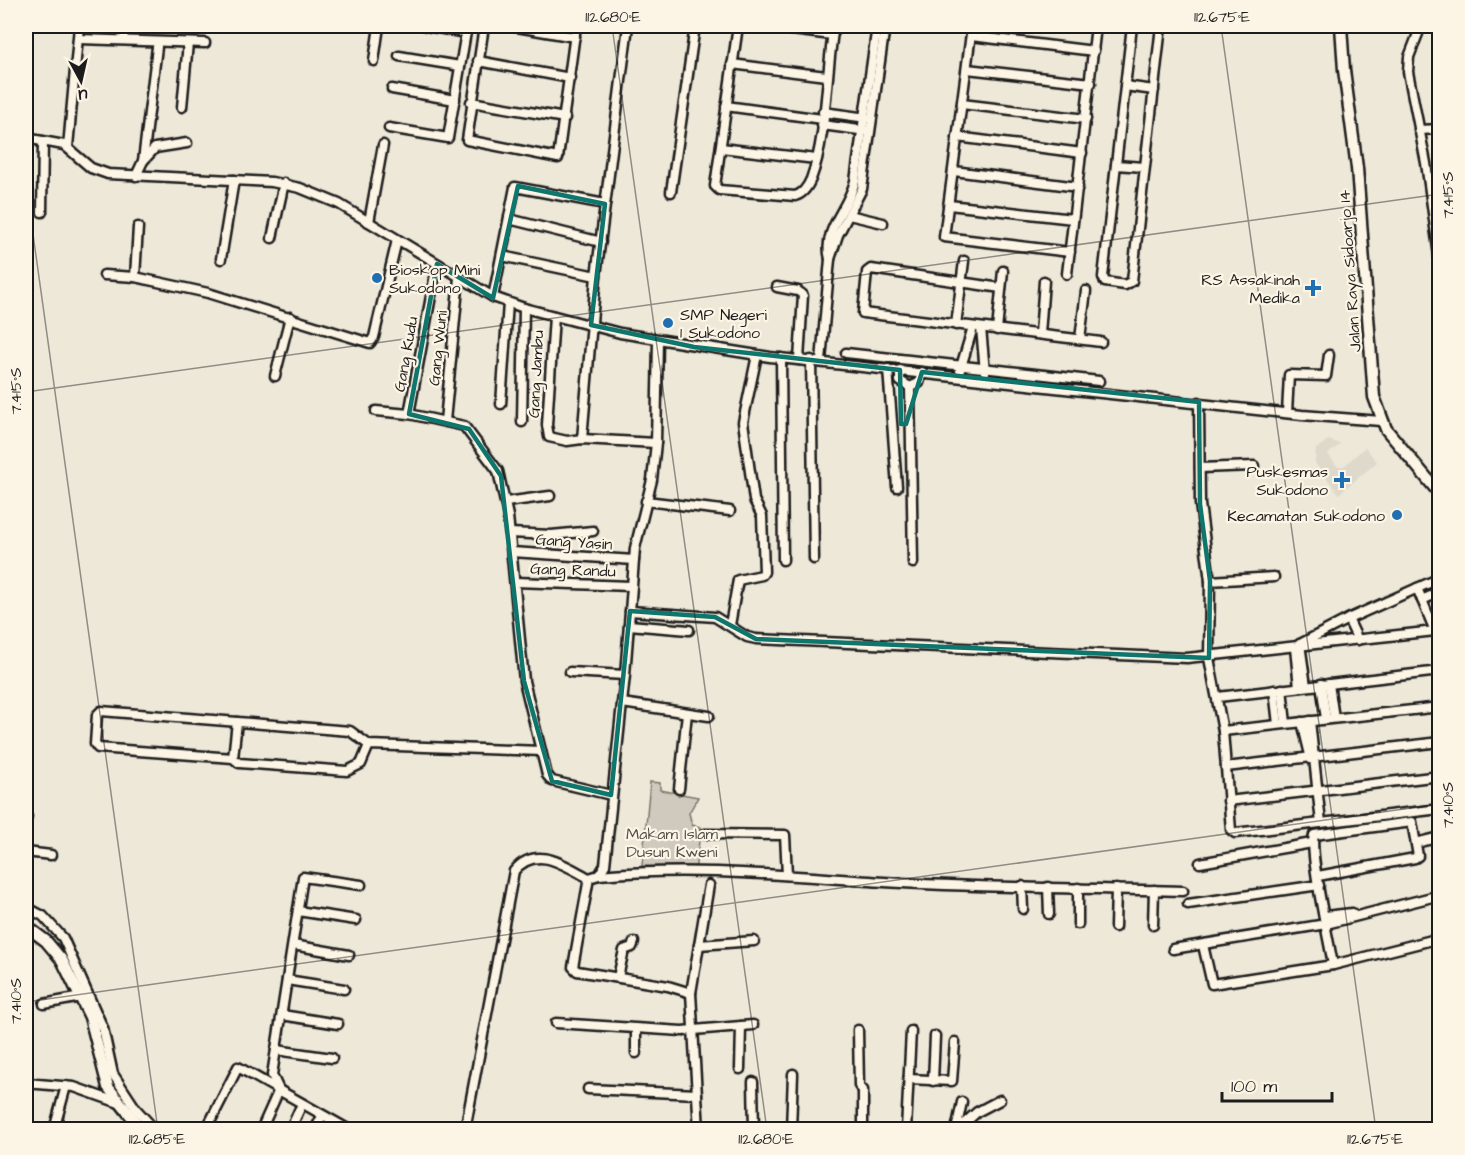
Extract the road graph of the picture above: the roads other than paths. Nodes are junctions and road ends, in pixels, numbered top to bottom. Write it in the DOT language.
graph roads {
  1 [pos="79,26"];
  2 [pos="379,26"];
  3 [pos="426,26"];
  4 [pos="484,26"];
  5 [pos="511,26"];
  6 [pos="576,26"];
  7 [pos="628,26"];
  8 [pos="695,26"];
  9 [pos="738,26"];
  10 [pos="760,26"];
  11 [pos="834,26"];
  12 [pos="877,26"];
  13 [pos="885,26"];
  14 [pos="972,26"];
  15 [pos="1096,26"];
  16 [pos="1132,26"];
  17 [pos="1161,26"];
  18 [pos="1341,26"];
  19 [pos="1421,26"];
  20 [pos="466,29"];
  21 [pos="832,35"];
  22 [pos="971,36"];
  23 [pos="575,37"];
  24 [pos="79,39"];
  25 [pos="188,43"];
  26 [pos="205,43"];
  27 [pos="158,47"];
  28 [pos="1094,51"];
  29 [pos="399,56"];
  30 [pos="374,61"];
  31 [pos="478,61"];
  32 [pos="732,64"];
  33 [pos="460,66"];
  34 [pos="967,69"];
  35 [pos="826,76"];
  36 [pos="570,78"];
  37 [pos="1091,83"];
  38 [pos="1125,86"];
  39 [pos="393,89"];
  40 [pos="1154,90"];
  41 [pos="455,100"];
  42 [pos="471,102"];
  43 [pos="962,105"];
  44 [pos="726,106"];
  45 [pos="182,107"];
  46 [pos="565,118"];
  47 [pos="822,118"];
  48 [pos="868,118"];
  49 [pos="1086,119"];
  50 [pos="389,128"];
  51 [pos="1440,129"];
  52 [pos="866,130"];
  53 [pos="1419,130"];
  54 [pos="957,137"];
  55 [pos="26,138"];
  56 [pos="43,141"];
  57 [pos="187,143"];
  58 [pos="63,145"];
  59 [pos="383,145"];
  60 [pos="721,148"];
  61 [pos="1082,153"];
  62 [pos="816,159"];
  63 [pos="143,161"];
  64 [pos="1116,165"];
  65 [pos="1144,167"];
  66 [pos="954,171"];
  67 [pos="136,176"];
  68 [pos="234,180"];
  69 [pos="284,183"];
  70 [pos="1078,187"];
  71 [pos="671,192"];
  72 [pos="853,202"];
  73 [pos="605,204"];
  74 [pos="949,205"];
  75 [pos="42,212"];
  76 [pos="849,215"];
  77 [pos="509,219"];
  78 [pos="1073,219"];
  79 [pos="369,222"];
  80 [pos="883,223"];
  81 [pos="138,227"];
  82 [pos="272,238"];
  83 [pos="397,240"];
  84 [pos="600,242"];
  85 [pos="1070,252"];
  86 [pos="502,256"];
  87 [pos="221,259"];
  88 [pos="830,259"];
  89 [pos="964,261"];
  90 [pos="1440,263"];
  91 [pos="437,264"];
  92 [pos="1003,271"];
  93 [pos="1067,274"];
  94 [pos="104,275"];
  95 [pos="596,276"];
  96 [pos="135,277"];
  97 [pos="459,278"];
  98 [pos="1044,281"];
  99 [pos="961,282"];
  100 [pos="777,287"];
  101 [pos="1001,288"];
  102 [pos="1086,291"];
  103 [pos="493,297"];
  104 [pos="508,303"];
  105 [pos="524,308"];
  106 [pos="290,316"];
  107 [pos="554,316"];
  108 [pos="591,325"];
  109 [pos="956,325"];
  110 [pos="977,327"];
  111 [pos="996,330"];
  112 [pos="1040,334"];
  113 [pos="1080,339"];
  114 [pos="658,340"];
  115 [pos="1101,342"];
  116 [pos="846,354"];
  117 [pos="757,355"];
  118 [pos="1329,355"];
  119 [pos="781,358"];
  120 [pos="799,360"];
  121 [pos="811,360"];
  122 [pos="821,361"];
  123 [pos="962,365"];
  124 [pos="984,368"];
  125 [pos="888,369"];
  126 [pos="900,370"];
  127 [pos="922,372"];
  128 [pos="276,376"];
  129 [pos="958,376"];
  130 [pos="985,379"];
  131 [pos="1099,381"];
  132 [pos="910,387"];
  133 [pos="1199,402"];
  134 [pos="501,404"];
  135 [pos="376,411"];
  136 [pos="1287,413"];
  137 [pos="410,414"];
  138 [pos="445,421"];
  139 [pos="1381,421"];
  140 [pos="522,422"];
  141 [pos="582,439"];
  142 [pos="656,443"];
  143 [pos="1254,466"];
  144 [pos="1200,468"];
  145 [pos="897,487"];
  146 [pos="1440,494"];
  147 [pos="550,496"];
  148 [pos="646,501"];
  149 [pos="506,502"];
  150 [pos="730,511"];
  151 [pos="593,531"];
  152 [pos="510,533"];
  153 [pos="512,552"];
  154 [pos="814,559"];
  155 [pos="634,560"];
  156 [pos="783,560"];
  157 [pos="913,563"];
  158 [pos="1274,577"];
  159 [pos="1435,580"];
  160 [pos="1210,581"];
  161 [pos="515,582"];
  162 [pos="631,586"];
  163 [pos="1417,588"];
  164 [pos="1437,593"];
  165 [pos="1422,600"];
  166 [pos="630,611"];
  167 [pos="1348,619"];
  168 [pos="629,625"];
  169 [pos="730,625"];
  170 [pos="689,630"];
  171 [pos="1437,631"];
  172 [pos="1358,640"];
  173 [pos="1299,646"];
  174 [pos="1209,658"];
  175 [pos="1440,671"];
  176 [pos="570,672"];
  177 [pos="625,675"];
  178 [pos="1325,684"];
  179 [pos="1302,686"];
  180 [pos="1278,690"];
  181 [pos="1218,697"];
  182 [pos="622,703"];
  183 [pos="1440,707"];
  184 [pos="687,713"];
  185 [pos="709,716"];
  186 [pos="1330,718"];
  187 [pos="1306,721"];
  188 [pos="237,722"];
  189 [pos="1282,724"];
  190 [pos="1223,731"];
  191 [pos="1440,742"];
  192 [pos="369,745"];
  193 [pos="541,751"];
  194 [pos="233,758"];
  195 [pos="1312,758"];
  196 [pos="1226,767"];
  197 [pos="1440,776"];
  198 [pos="680,789"];
  199 [pos="1316,790"];
  200 [pos="611,795"];
  201 [pos="1228,801"];
  202 [pos="1440,810"];
  203 [pos="1322,823"];
  204 [pos="705,834"];
  205 [pos="1440,837"];
  206 [pos="1312,843"];
  207 [pos="1416,843"];
  208 [pos="26,852"];
  209 [pos="51,855"];
  210 [pos="1200,863"];
  211 [pos="598,875"];
  212 [pos="787,875"];
  213 [pos="589,878"];
  214 [pos="1318,881"];
  215 [pos="361,885"];
  216 [pos="709,885"];
  217 [pos="1022,886"];
  218 [pos="1048,887"];
  219 [pos="1078,888"];
  220 [pos="1116,889"];
  221 [pos="1154,890"];
  222 [pos="1183,891"];
  223 [pos="1440,895"];
  224 [pos="1188,904"];
  225 [pos="26,908"];
  226 [pos="1023,909"];
  227 [pos="298,911"];
  228 [pos="1049,914"];
  229 [pos="356,920"];
  230 [pos="1326,920"];
  231 [pos="1078,924"];
  232 [pos="1154,925"];
  233 [pos="26,926"];
  234 [pos="1115,927"];
  235 [pos="1440,938"];
  236 [pos="754,941"];
  237 [pos="634,942"];
  238 [pos="292,945"];
  239 [pos="699,945"];
  240 [pos="1203,945"];
  241 [pos="1173,949"];
  242 [pos="349,955"];
  243 [pos="1333,965"];
  244 [pos="618,977"];
  245 [pos="287,980"];
  246 [pos="344,989"];
  247 [pos="691,993"];
  248 [pos="81,996"];
  249 [pos="44,1004"];
  250 [pos="282,1015"];
  251 [pos="555,1023"];
  252 [pos="338,1024"];
  253 [pos="753,1025"];
  254 [pos="741,1026"];
  255 [pos="636,1029"];
  256 [pos="858,1029"];
  257 [pos="694,1031"];
  258 [pos="911,1031"];
  259 [pos="935,1036"];
  260 [pos="955,1042"];
  261 [pos="104,1050"];
  262 [pos="276,1050"];
  263 [pos="636,1053"];
  264 [pos="332,1058"];
  265 [pos="740,1069"];
  266 [pos="793,1074"];
  267 [pos="908,1079"];
  268 [pos="933,1081"];
  269 [pos="753,1082"];
  270 [pos="26,1083"];
  271 [pos="66,1086"];
  272 [pos="588,1089"];
  273 [pos="279,1090"];
  274 [pos="697,1094"];
  275 [pos="1000,1100"];
  276 [pos="962,1102"];
  277 [pos="119,1103"];
  278 [pos="302,1104"];
  279 [pos="322,1116"];
  280 [pos="346,1128"];
  281 [pos="54,1130"];
  282 [pos="142,1130"];
  283 [pos="155,1130"];
  284 [pos="206,1130"];
  285 [pos="261,1130"];
  286 [pos="290,1130"];
  287 [pos="315,1130"];
  288 [pos="465,1130"];
  289 [pos="699,1130"];
  290 [pos="754,1130"];
  291 [pos="791,1130"];
  292 [pos="862,1130"];
  293 [pos="906,1130"];
  294 [pos="956,1130"];
  1 -- 24 [label="street"];
  2 -- 30 [label="street"];
  3 -- 20 [label="street"];
  4 -- 31 [label="street"];
  5 -- 23 [label="street"];
  6 -- 23 [label="street"];
  7 -- 73 [label="street"];
  8 -- 71 [label="street"];
  9 -- 32 [label="street"];
  10 -- 21 [label="street"];
  11 -- 21 [label="street"];
  12 -- 48 [label="street"];
  13 -- 48 [label="street"];
  14 -- 22 [label="street"];
  15 -- 28 [label="street"];
  16 -- 38 [label="street"];
  17 -- 40 [label="street"];
  18 -- 139 [label="main road, Jalan Raya Sidoarjo 14"];
  19 -- 53 [label="street"];
  20 -- 33 [label="street"];
  21 -- 35 [label="street"];
  22 -- 28 [label="street"];
  22 -- 34 [label="street"];
  23 -- 36 [label="street"];
  24 -- 25 [label="street"];
  24 -- 58 [label="street"];
  25 -- 26 [label="street"];
  25 -- 45 [label="street"];
  27 -- 63 [label="street"];
  28 -- 37 [label="street"];
  29 -- 33 [label="street"];
  31 -- 36 [label="street"];
  31 -- 42 [label="street"];
  32 -- 35 [label="street"];
  32 -- 44 [label="street"];
  33 -- 41 [label="street"];
  34 -- 37 [label="street"];
  34 -- 43 [label="street"];
  35 -- 47 [label="street"];
  36 -- 46 [label="street"];
  37 -- 49 [label="street"];
  38 -- 40 [label="street"];
  38 -- 64 [label="street"];
  39 -- 41 [label="street"];
  40 -- 65 [label="street"];
  41 -- 50 [label="street"];
  42 -- 46 [label="street"];
  42 -- 46 [label="street"];
  43 -- 49 [label="street"];
  43 -- 54 [label="street"];
  44 -- 47 [label="street"];
  44 -- 60 [label="street"];
  47 -- 48 [label="street"];
  47 -- 52 [label="street"];
  47 -- 62 [label="street"];
  48 -- 52 [label="street"];
  49 -- 61 [label="street"];
  51 -- 53 [label="street"];
  52 -- 72 [label="street"];
  53 -- 90 [label="street"];
  54 -- 61 [label="street"];
  54 -- 66 [label="street"];
  55 -- 56 [label="street"];
  56 -- 58 [label="street"];
  56 -- 75 [label="street"];
  57 -- 63 [label="street"];
  58 -- 67 [label="street"];
  59 -- 79 [label="street"];
  60 -- 62 [label="street"];
  60 -- 62 [label="street"];
  61 -- 70 [label="street"];
  63 -- 67 [label="street"];
  64 -- 65 [label="street"];
  64 -- 65 [label="street"];
  66 -- 70 [label="street"];
  66 -- 74 [label="street"];
  67 -- 68 [label="street"];
  68 -- 69 [label="street"];
  68 -- 87 [label="street"];
  69 -- 79 [label="street"];
  69 -- 82 [label="street"];
  70 -- 78 [label="street"];
  72 -- 76 [label="street"];
  72 -- 88 [label="street"];
  73 -- 77 [label="street"];
  73 -- 84 [label="street"];
  74 -- 78 [label="street"];
  74 -- 85 [label="street"];
  76 -- 80 [label="street"];
  76 -- 88 [label="street"];
  77 -- 84 [label="street"];
  77 -- 86 [label="street"];
  78 -- 85 [label="street"];
  79 -- 83 [label="street"];
  81 -- 96 [label="street"];
  83 -- 91 [label="street"];
  83 -- 106 [label="street"];
  84 -- 95 [label="street"];
  85 -- 93 [label="street"];
  86 -- 95 [label="street"];
  86 -- 103 [label="street"];
  88 -- 122 [label="street"];
  89 -- 99 [label="street"];
  91 -- 97 [label="street"];
  91 -- 137 [label="street, Gang Kudu"];
  92 -- 101 [label="street"];
  94 -- 96 [label="street"];
  95 -- 108 [label="street"];
  96 -- 106 [label="street"];
  97 -- 103 [label="street"];
  97 -- 138 [label="street, Gang Wuni"];
  98 -- 112 [label="street"];
  99 -- 101 [label="street"];
  99 -- 109 [label="street"];
  99 -- 109 [label="street"];
  100 -- 120 [label="street"];
  101 -- 111 [label="street"];
  102 -- 113 [label="street"];
  103 -- 104 [label="street"];
  104 -- 105 [label="street"];
  104 -- 134 [label="street"];
  105 -- 107 [label="street"];
  105 -- 140 [label="street"];
  106 -- 128 [label="street"];
  107 -- 108 [label="street"];
  107 -- 141 [label="street, Gang Jambu"];
  108 -- 114 [label="street"];
  108 -- 141 [label="street"];
  109 -- 110 [label="street"];
  110 -- 111 [label="street"];
  110 -- 123 [label="street"];
  110 -- 124 [label="street"];
  111 -- 112 [label="street"];
  112 -- 113 [label="street"];
  113 -- 115 [label="street"];
  114 -- 117 [label="street"];
  114 -- 142 [label="street"];
  116 -- 123 [label="street"];
  117 -- 119 [label="street"];
  117 -- 169 [label="street"];
  118 -- 136 [label="street"];
  119 -- 120 [label="street"];
  119 -- 156 [label="street"];
  120 -- 121 [label="street"];
  121 -- 122 [label="street"];
  121 -- 154 [label="street"];
  122 -- 125 [label="street"];
  123 -- 124 [label="street"];
  123 -- 129 [label="street"];
  124 -- 130 [label="street"];
  124 -- 131 [label="street"];
  125 -- 126 [label="street"];
  125 -- 145 [label="street"];
  126 -- 127 [label="street"];
  126 -- 132 [label="street"];
  127 -- 129 [label="street"];
  127 -- 132 [label="street"];
  129 -- 130 [label="street"];
  130 -- 133 [label="street"];
  132 -- 157 [label="street"];
  133 -- 136 [label="street"];
  133 -- 144 [label="street"];
  135 -- 137 [label="street"];
  136 -- 139 [label="street"];
  137 -- 138 [label="street"];
  138 -- 149 [label="street"];
  139 -- 146 [label="main road, Jalan Raya Sidoarjo 14"];
  141 -- 142 [label="street"];
  142 -- 148 [label="street"];
  143 -- 144 [label="street"];
  144 -- 160 [label="street"];
  147 -- 149 [label="street"];
  148 -- 150 [label="street"];
  148 -- 155 [label="street"];
  149 -- 152 [label="street"];
  151 -- 152 [label="street"];
  152 -- 153 [label="street"];
  153 -- 155 [label="street, Gang Yasin"];
  153 -- 161 [label="street"];
  155 -- 162 [label="street"];
  158 -- 160 [label="street"];
  159 -- 163 [label="street"];
  159 -- 164 [label="street"];
  160 -- 174 [label="street"];
  161 -- 162 [label="street, Gang Randu"];
  161 -- 193 [label="street"];
  162 -- 166 [label="street"];
  163 -- 165 [label="street"];
  163 -- 167 [label="street"];
  164 -- 165 [label="street"];
  165 -- 171 [label="street"];
  166 -- 168 [label="street"];
  166 -- 169 [label="street"];
  167 -- 172 [label="street"];
  167 -- 173 [label="street"];
  168 -- 170 [label="street"];
  168 -- 177 [label="street"];
  169 -- 174 [label="street"];
  171 -- 172 [label="street"];
  172 -- 173 [label="street"];
  173 -- 174 [label="street"];
  173 -- 179 [label="street"];
  174 -- 181 [label="street"];
  175 -- 178 [label="street"];
  176 -- 177 [label="street"];
  177 -- 182 [label="street"];
  178 -- 179 [label="street"];
  178 -- 186 [label="street"];
  179 -- 180 [label="street"];
  180 -- 181 [label="street"];
  180 -- 189 [label="street"];
  181 -- 190 [label="street"];
  182 -- 184 [label="street"];
  182 -- 200 [label="street"];
  183 -- 186 [label="street"];
  184 -- 185 [label="street"];
  184 -- 198 [label="street"];
  186 -- 187 [label="street"];
  187 -- 189 [label="street"];
  187 -- 195 [label="street"];
  188 -- 192 [label="street"];
  188 -- 194 [label="street"];
  188 -- 194 [label="street"];
  189 -- 190 [label="street"];
  190 -- 196 [label="street"];
  191 -- 195 [label="street"];
  192 -- 193 [label="street"];
  192 -- 194 [label="street"];
  193 -- 200 [label="street"];
  195 -- 196 [label="street"];
  195 -- 199 [label="street"];
  196 -- 201 [label="street"];
  197 -- 199 [label="street"];
  199 -- 201 [label="street"];
  199 -- 203 [label="street"];
  200 -- 211 [label="street"];
  201 -- 203 [label="street"];
  202 -- 203 [label="street"];
  204 -- 212 [label="street"];
  205 -- 207 [label="street"];
  206 -- 207 [label="street"];
  206 -- 210 [label="street"];
  206 -- 214 [label="street"];
  207 -- 214 [label="street"];
  208 -- 209 [label="street"];
  211 -- 212 [label="street"];
  211 -- 213 [label="street"];
  212 -- 217 [label="street"];
  213 -- 244 [label="street"];
  213 -- 288 [label="street"];
  214 -- 224 [label="street"];
  214 -- 230 [label="street"];
  215 -- 227 [label="street"];
  216 -- 239 [label="street"];
  217 -- 218 [label="street"];
  217 -- 226 [label="street"];
  218 -- 219 [label="street"];
  218 -- 228 [label="street"];
  219 -- 220 [label="street"];
  219 -- 231 [label="street"];
  220 -- 221 [label="street"];
  220 -- 234 [label="street"];
  221 -- 222 [label="street"];
  221 -- 232 [label="street"];
  223 -- 230 [label="street"];
  225 -- 261 [label="street"];
  227 -- 229 [label="street"];
  227 -- 238 [label="street"];
  230 -- 240 [label="street"];
  230 -- 243 [label="street"];
  233 -- 248 [label="main road"];
  235 -- 243 [label="street"];
  236 -- 239 [label="street"];
  237 -- 244 [label="street"];
  238 -- 242 [label="street"];
  238 -- 245 [label="street"];
  239 -- 247 [label="street"];
  240 -- 241 [label="street"];
  240 -- 243 [label="street"];
  244 -- 247 [label="street"];
  245 -- 246 [label="street"];
  245 -- 250 [label="street"];
  247 -- 257 [label="street"];
  248 -- 249 [label="street"];
  248 -- 261 [label="main road"];
  250 -- 252 [label="street"];
  250 -- 262 [label="street"];
  251 -- 255 [label="street"];
  253 -- 254 [label="street"];
  254 -- 257 [label="street"];
  254 -- 265 [label="street"];
  255 -- 257 [label="street"];
  255 -- 263 [label="street"];
  256 -- 292 [label="street"];
  257 -- 274 [label="street"];
  258 -- 267 [label="street"];
  259 -- 268 [label="street"];
  260 -- 268 [label="street"];
  261 -- 277 [label="main road"];
  261 -- 283 [label="street"];
  262 -- 264 [label="street"];
  262 -- 273 [label="street"];
  266 -- 291 [label="street"];
  267 -- 268 [label="street"];
  267 -- 293 [label="street"];
  269 -- 290 [label="street"];
  270 -- 271 [label="street"];
  271 -- 277 [label="street"];
  271 -- 281 [label="street"];
  272 -- 274 [label="street"];
  273 -- 278 [label="street"];
  273 -- 284 [label="street"];
  273 -- 285 [label="street"];
  274 -- 289 [label="street"];
  275 -- 294 [label="street"];
  276 -- 294 [label="street"];
  277 -- 282 [label="main road"];
  278 -- 279 [label="street"];
  278 -- 286 [label="street"];
  279 -- 280 [label="street"];
  279 -- 287 [label="street"];
}
